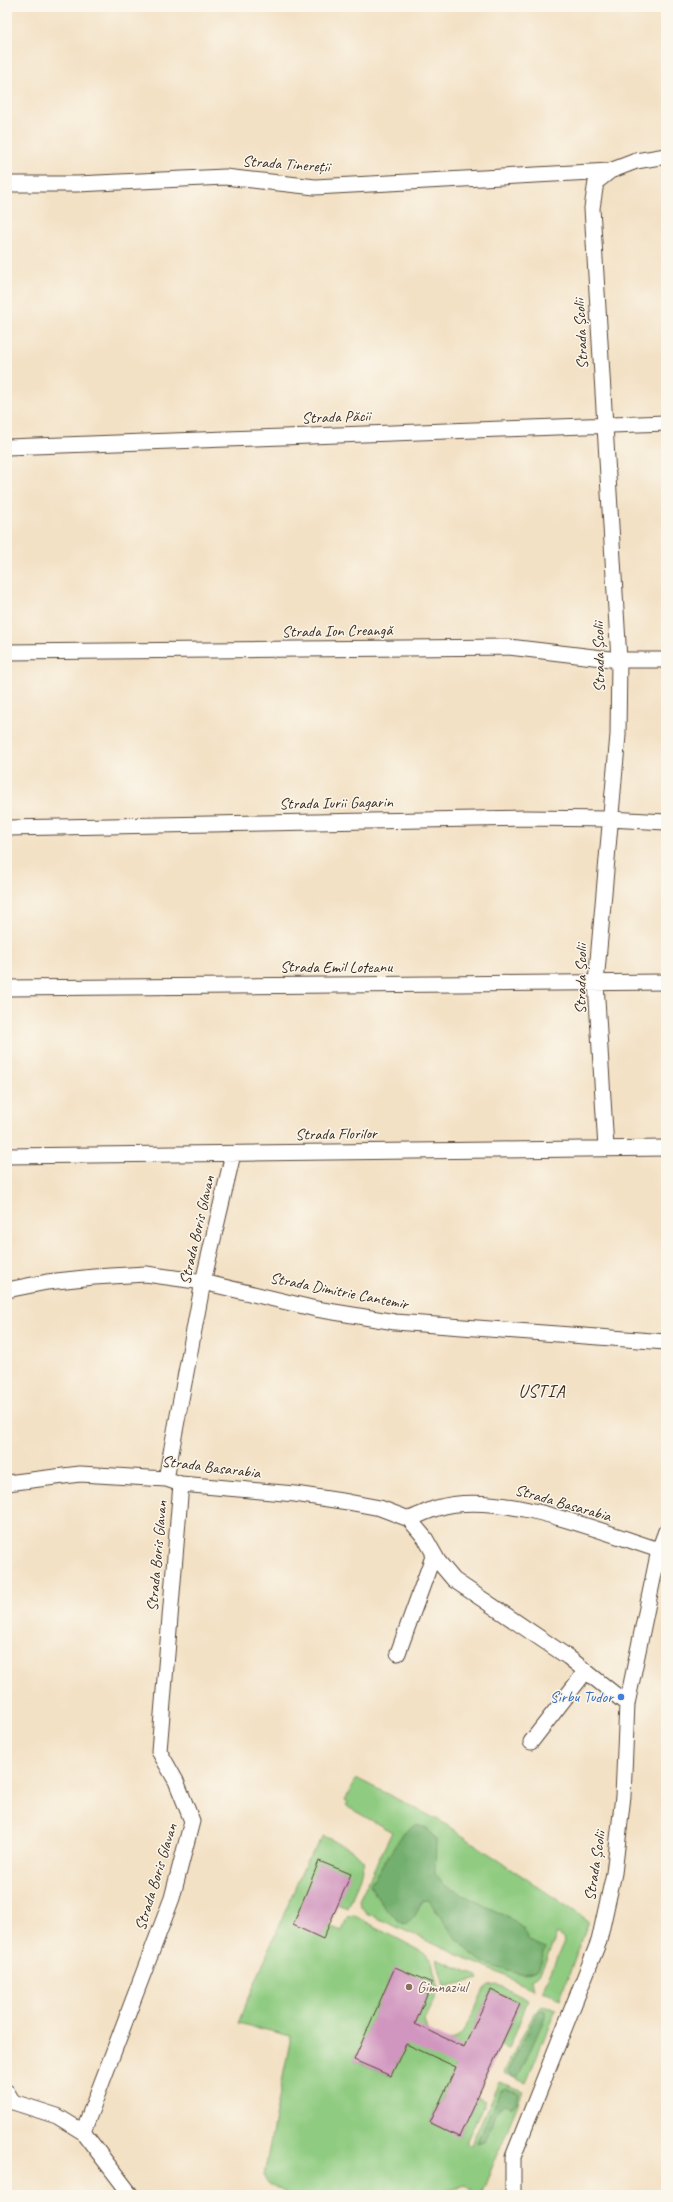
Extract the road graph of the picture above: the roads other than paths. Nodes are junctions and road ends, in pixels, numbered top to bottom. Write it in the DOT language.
graph roads {
  1 [pos="666,156"];
  2 [pos="610,170"];
  3 [pos="7,184"];
  4 [pos="666,423"];
  5 [pos="604,425"];
  6 [pos="7,447"];
  7 [pos="7,652"];
  8 [pos="619,660"];
  9 [pos="666,660"];
  10 [pos="609,819"];
  11 [pos="666,822"];
  12 [pos="7,828"];
  13 [pos="666,982"];
  14 [pos="596,983"];
  15 [pos="7,988"];
  16 [pos="606,1148"];
  17 [pos="666,1148"];
  18 [pos="233,1154"];
  19 [pos="7,1156"];
  20 [pos="203,1282"];
  21 [pos="7,1290"];
  22 [pos="666,1342"];
  23 [pos="166,1479"];
  24 [pos="7,1483"];
  25 [pos="181,1484"];
  26 [pos="409,1519"];
  27 [pos="664,1539"];
  28 [pos="434,1554"];
  29 [pos="398,1654"];
  30 [pos="586,1671"];
  31 [pos="627,1704"];
  32 [pos="531,1742"];
  33 [pos="9,2102"];
  34 [pos="83,2132"];
  35 [pos="515,2193"];
  36 [pos="131,2195"];
  1 -- 2 [label="street"];
  2 -- 3 [label="street, Strada Tinereții"];
  2 -- 5 [label="street, Strada Școlii"];
  4 -- 5 [label="street, Strada Păcii"];
  5 -- 6 [label="street, Strada Păcii"];
  5 -- 8 [label="street, Strada Școlii"];
  7 -- 8 [label="street, Strada Ion Creangă"];
  8 -- 9 [label="street, Strada Ion Creangă"];
  8 -- 10 [label="street, Strada Școlii"];
  10 -- 11 [label="street, Strada Iurii Gagarin"];
  10 -- 12 [label="street, Strada Iurii Gagarin"];
  10 -- 14 [label="street, Strada Școlii"];
  13 -- 14 [label="street, Strada Emil Loteanu"];
  14 -- 15 [label="street, Strada Emil Loteanu"];
  14 -- 16 [label="street, Strada Școlii"];
  16 -- 17 [label="street, Strada Florilor"];
  16 -- 18 [label="street, Strada Florilor"];
  18 -- 19 [label="street, Strada Florilor"];
  18 -- 20 [label="street, Strada Boris Glavan"];
  20 -- 21 [label="street, Strada Dimitrie Cantemir"];
  20 -- 22 [label="street, Strada Dimitrie Cantemir"];
  20 -- 23 [label="street, Strada Boris Glavan"];
  23 -- 24 [label="street, Strada Basarabia"];
  23 -- 25 [label="street, Strada Basarabia"];
  25 -- 26 [label="street, Strada Basarabia"];
  25 -- 34 [label="street, Strada Boris Glavan"];
  26 -- 27 [label="street, Strada Basarabia"];
  26 -- 28 [label="street, Strada Basarabia"];
  27 -- 31 [label="street, Strada Școlii"];
  28 -- 29 [label="street"];
  28 -- 30 [label="street, Strada Basarabia"];
  30 -- 31 [label="street, Strada Basarabia"];
  30 -- 32 [label="street"];
  31 -- 35 [label="street, Strada Școlii"];
  33 -- 34 [label="street"];
  34 -- 36 [label="street"];
}
